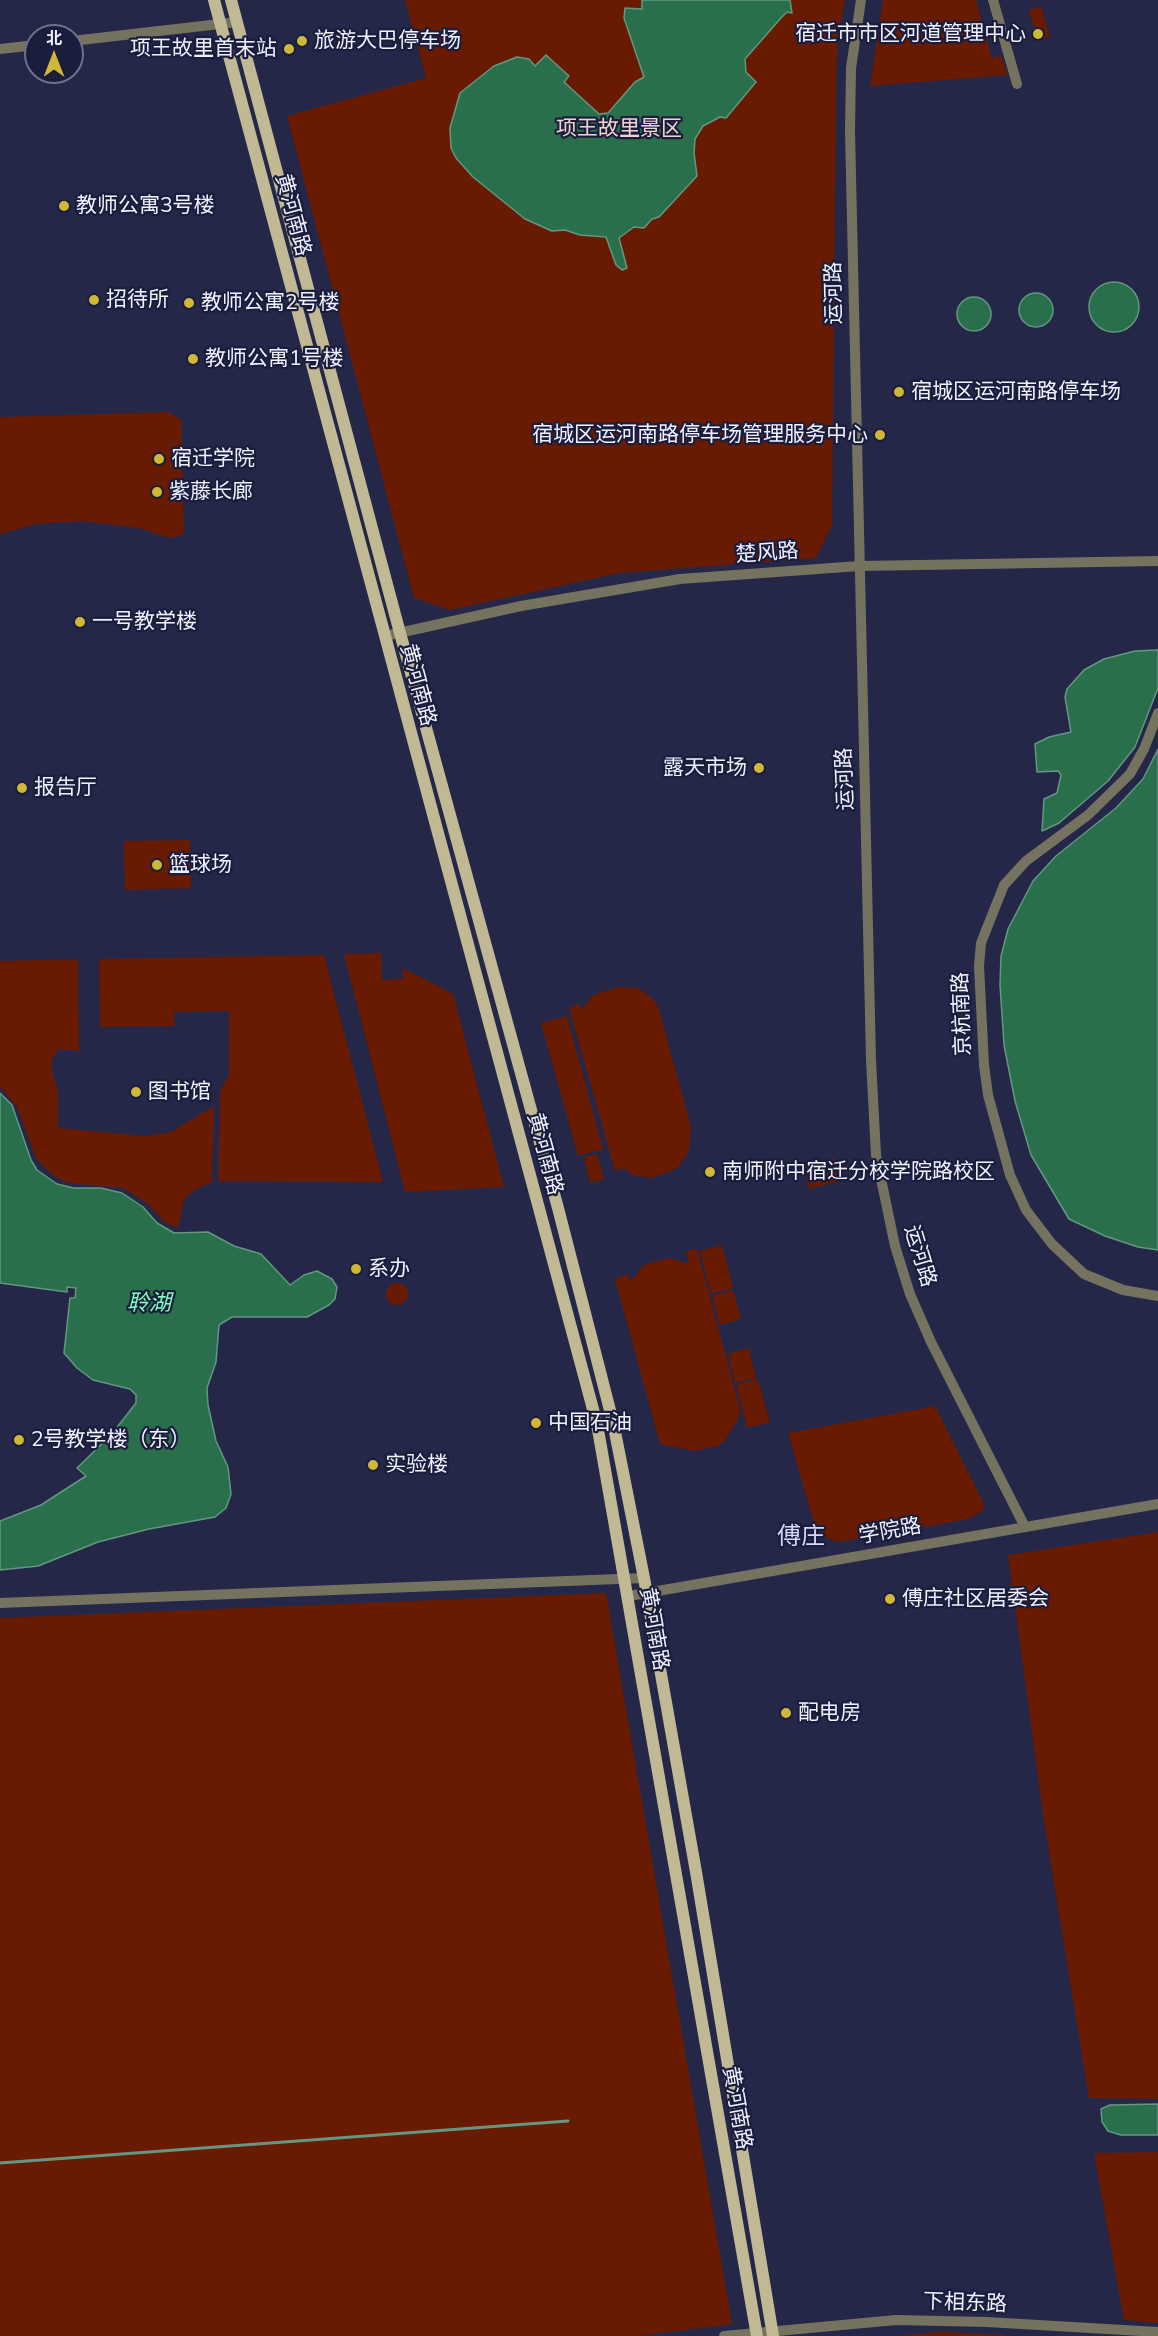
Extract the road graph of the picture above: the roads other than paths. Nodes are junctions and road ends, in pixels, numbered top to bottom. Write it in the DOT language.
graph roads {
  1 [pos="214,0"];
  2 [pos="231,0"];
  3 [pos="861,0"];
  4 [pos="993,0"];
  5 [pos="237,22"];
  6 [pos="220,24"];
  7 [pos="84,40"];
  8 [pos="24,46"];
  9 [pos="0,49"];
  10 [pos="1017,84"];
  11 [pos="1158,561"];
  12 [pos="859,566"];
  13 [pos="399,633"];
  14 [pos="385,636"];
  15 [pos="1158,713"];
  16 [pos="1158,1296"];
  17 [pos="1158,1504"];
  18 [pos="1025,1527"];
  19 [pos="644,1578"];
  20 [pos="626,1579"];
  21 [pos="647,1593"];
  22 [pos="629,1596"];
  23 [pos="0,1603"];
  24 [pos="1158,2332"];
  25 [pos="772,2333"];
  26 [pos="757,2334"];
  27 [pos="724,2336"];
  1 -- 6 [label="main road, 黄河南路"];
  2 -- 5 [label="main road, 黄河南路"];
  3 -- 12 [label="street, 运河路"];
  4 -- 10 [label="street"];
  5 -- 6 [label="street"];
  5 -- 13 [label="main road, 黄河南路"];
  6 -- 7 [label="street"];
  6 -- 14 [label="main road, 黄河南路"];
  8 -- 9 [label="street"];
  11 -- 12 [label="street, 楚风路"];
  12 -- 13 [label="street, 楚风路"];
  12 -- 18 [label="street, 运河路"];
  13 -- 14 [label="street, 楚风路"];
  13 -- 19 [label="main road, 黄河南路"];
  14 -- 20 [label="main road, 黄河南路"];
  15 -- 16 [label="street, 京杭南路"];
  17 -- 18 [label="street, 学院路"];
  18 -- 21 [label="street, 学院路"];
  19 -- 20 [label="street"];
  19 -- 21 [label="main road, 黄河南路"];
  20 -- 22 [label="main road, 黄河南路"];
  20 -- 23 [label="street"];
  21 -- 22 [label="street, 学院路"];
  21 -- 25 [label="main road, 黄河南路"];
  22 -- 26 [label="main road, 黄河南路"];
  24 -- 25 [label="street, 下相东路"];
  25 -- 26 [label="street, 下相东路"];
  26 -- 27 [label="street, 下相东路"];
}
